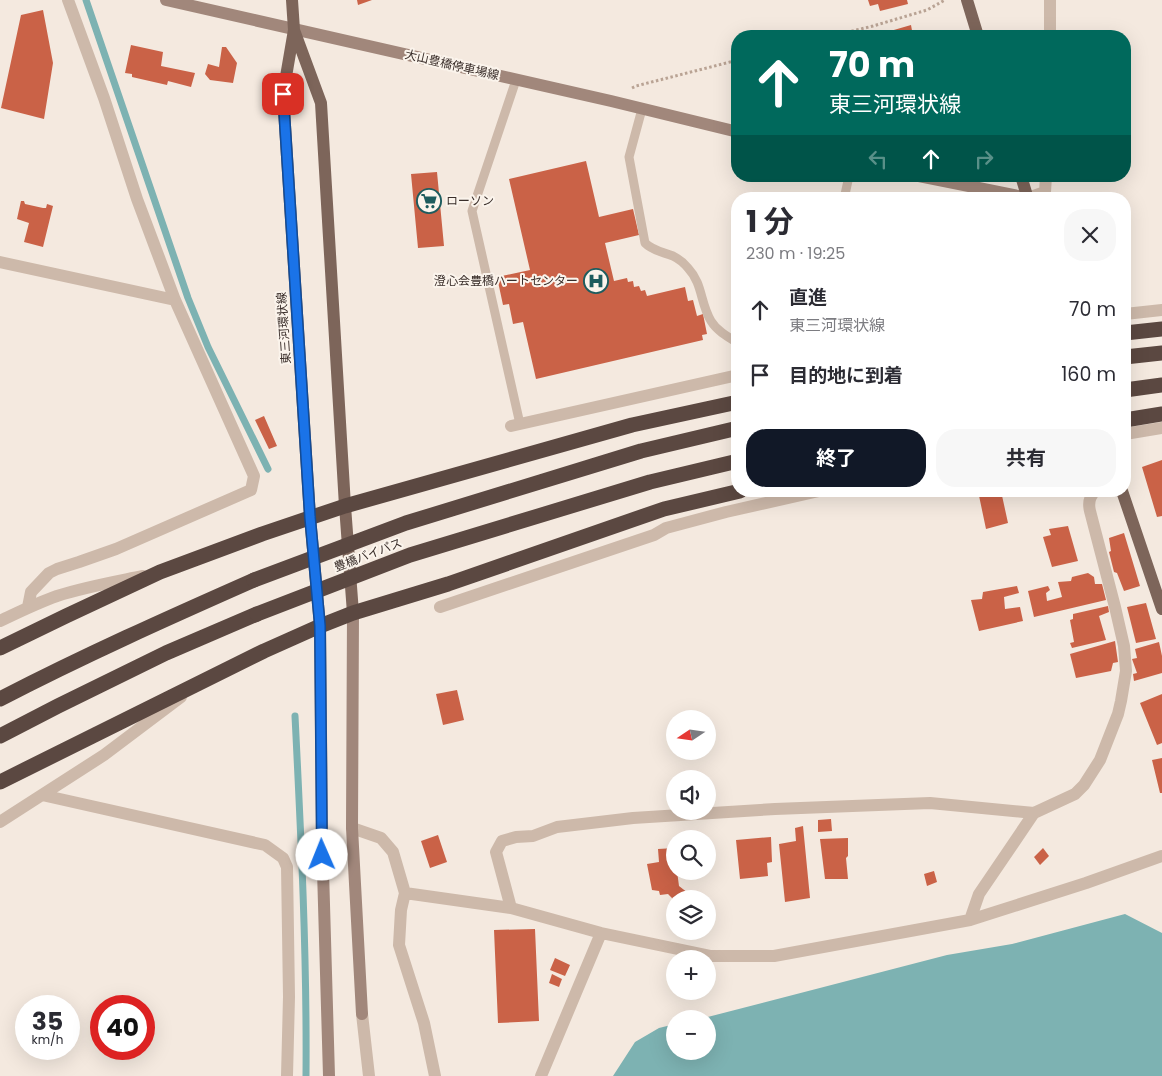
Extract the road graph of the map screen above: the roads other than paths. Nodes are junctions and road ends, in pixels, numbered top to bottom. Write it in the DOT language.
graph roads {
  1 [pos="68,0"];
  2 [pos="166,0"];
  3 [pos="292,0"];
  4 [pos="967,0"];
  5 [pos="1050,0"];
  6 [pos="294,30"];
  7 [pos="976,30"];
  8 [pos="1050,30"];
  9 [pos="516,80"];
  10 [pos="642,109"];
  11 [pos="731,130"];
  12 [pos="947,182"];
  13 [pos="995,192"];
  14 [pos="0,262"];
  15 [pos="175,300"];
  16 [pos="1162,310"];
  17 [pos="1131,313"];
  18 [pos="1162,329"];
  19 [pos="1131,332"];
  20 [pos="731,338"];
  21 [pos="1162,353"];
  22 [pos="1131,356"];
  23 [pos="731,377"];
  24 [pos="1162,385"];
  25 [pos="1131,389"];
  26 [pos="731,404"];
  27 [pos="1162,414"];
  28 [pos="1131,419"];
  29 [pos="515,425"];
  30 [pos="1162,428"];
  31 [pos="731,430"];
  32 [pos="1131,433"];
  33 [pos="731,464"];
  34 [pos="731,493"];
  35 [pos="792,497"];
  36 [pos="1090,497"];
  37 [pos="1124,497"];
  38 [pos="345,506"];
  39 [pos="310,517"];
  40 [pos="160,572"];
  41 [pos="28,607"];
  42 [pos="440,608"];
  43 [pos="1162,609"];
  44 [pos="354,613"];
  45 [pos="0,621"];
  46 [pos="320,626"];
  47 [pos="0,648"];
  48 [pos="192,687"];
  49 [pos="0,699"];
  50 [pos="0,736"];
  51 [pos="0,782"];
  52 [pos="42,795"];
  53 [pos="1034,813"];
  54 [pos="0,822"];
  55 [pos="352,828"];
  56 [pos="1162,856"];
  57 [pos="405,893"];
  58 [pos="511,908"];
  59 [pos="970,920"];
  60 [pos="601,933"];
  61 [pos="362,1014"];
  62 [pos="287,1076"];
  63 [pos="329,1076"];
  64 [pos="362,1076"];
  65 [pos="370,1076"];
  66 [pos="436,1076"];
  67 [pos="541,1076"];
  1 -- 15 [label="street"];
  2 -- 6 [label="street, 大山豊橋停車場線"];
  3 -- 6 [label="main road, 東三河環状線"];
  4 -- 7 [label="main road"];
  5 -- 8 [label="street"];
  6 -- 9 [label="street, 大山豊橋停車場線"];
  6 -- 38 [label="main road, 東三河環状線"];
  6 -- 39 [label="main road, 東三河環状線"];
  9 -- 10 [label="street, 大山豊橋停車場線"];
  9 -- 29 [label="lane"];
  10 -- 11 [label="street, 大山豊橋停車場線"];
  10 -- 20 [label="lane"];
  12 -- 13 [label="street"];
  14 -- 15 [label="street"];
  15 -- 41 [label="street"];
  16 -- 17 [label="street"];
  18 -- 19 [label="highway"];
  21 -- 22 [label="highway"];
  23 -- 29 [label="street"];
  24 -- 25 [label="highway"];
  26 -- 38 [label="highway"];
  27 -- 28 [label="highway"];
  30 -- 32 [label="street"];
  31 -- 49 [label="highway, 豊橋バイパス, bridge"];
  33 -- 50 [label="highway, 豊橋バイパス, bridge"];
  34 -- 44 [label="highway"];
  35 -- 42 [label="street"];
  36 -- 53 [label="street"];
  37 -- 43 [label="main road"];
  38 -- 39 [label="highway"];
  38 -- 44 [label="main road, 東三河環状線"];
  39 -- 40 [label="highway"];
  39 -- 46 [label="main road, 東三河環状線"];
  40 -- 41 [label="street"];
  40 -- 47 [label="highway"];
  41 -- 45 [label="street"];
  44 -- 46 [label="highway"];
  44 -- 55 [label="street"];
  46 -- 48 [label="highway"];
  46 -- 63 [label="street"];
  48 -- 51 [label="highway"];
  48 -- 52 [label="street"];
  52 -- 54 [label="street"];
  52 -- 62 [label="street"];
  53 -- 58 [label="street"];
  53 -- 59 [label="street"];
  55 -- 57 [label="street"];
  55 -- 61 [label="street"];
  56 -- 59 [label="street"];
  57 -- 58 [label="street"];
  57 -- 66 [label="street"];
  58 -- 60 [label="street"];
  59 -- 60 [label="street"];
  60 -- 67 [label="street"];
  61 -- 64 [label="street"];
  61 -- 65 [label="street"];
}
